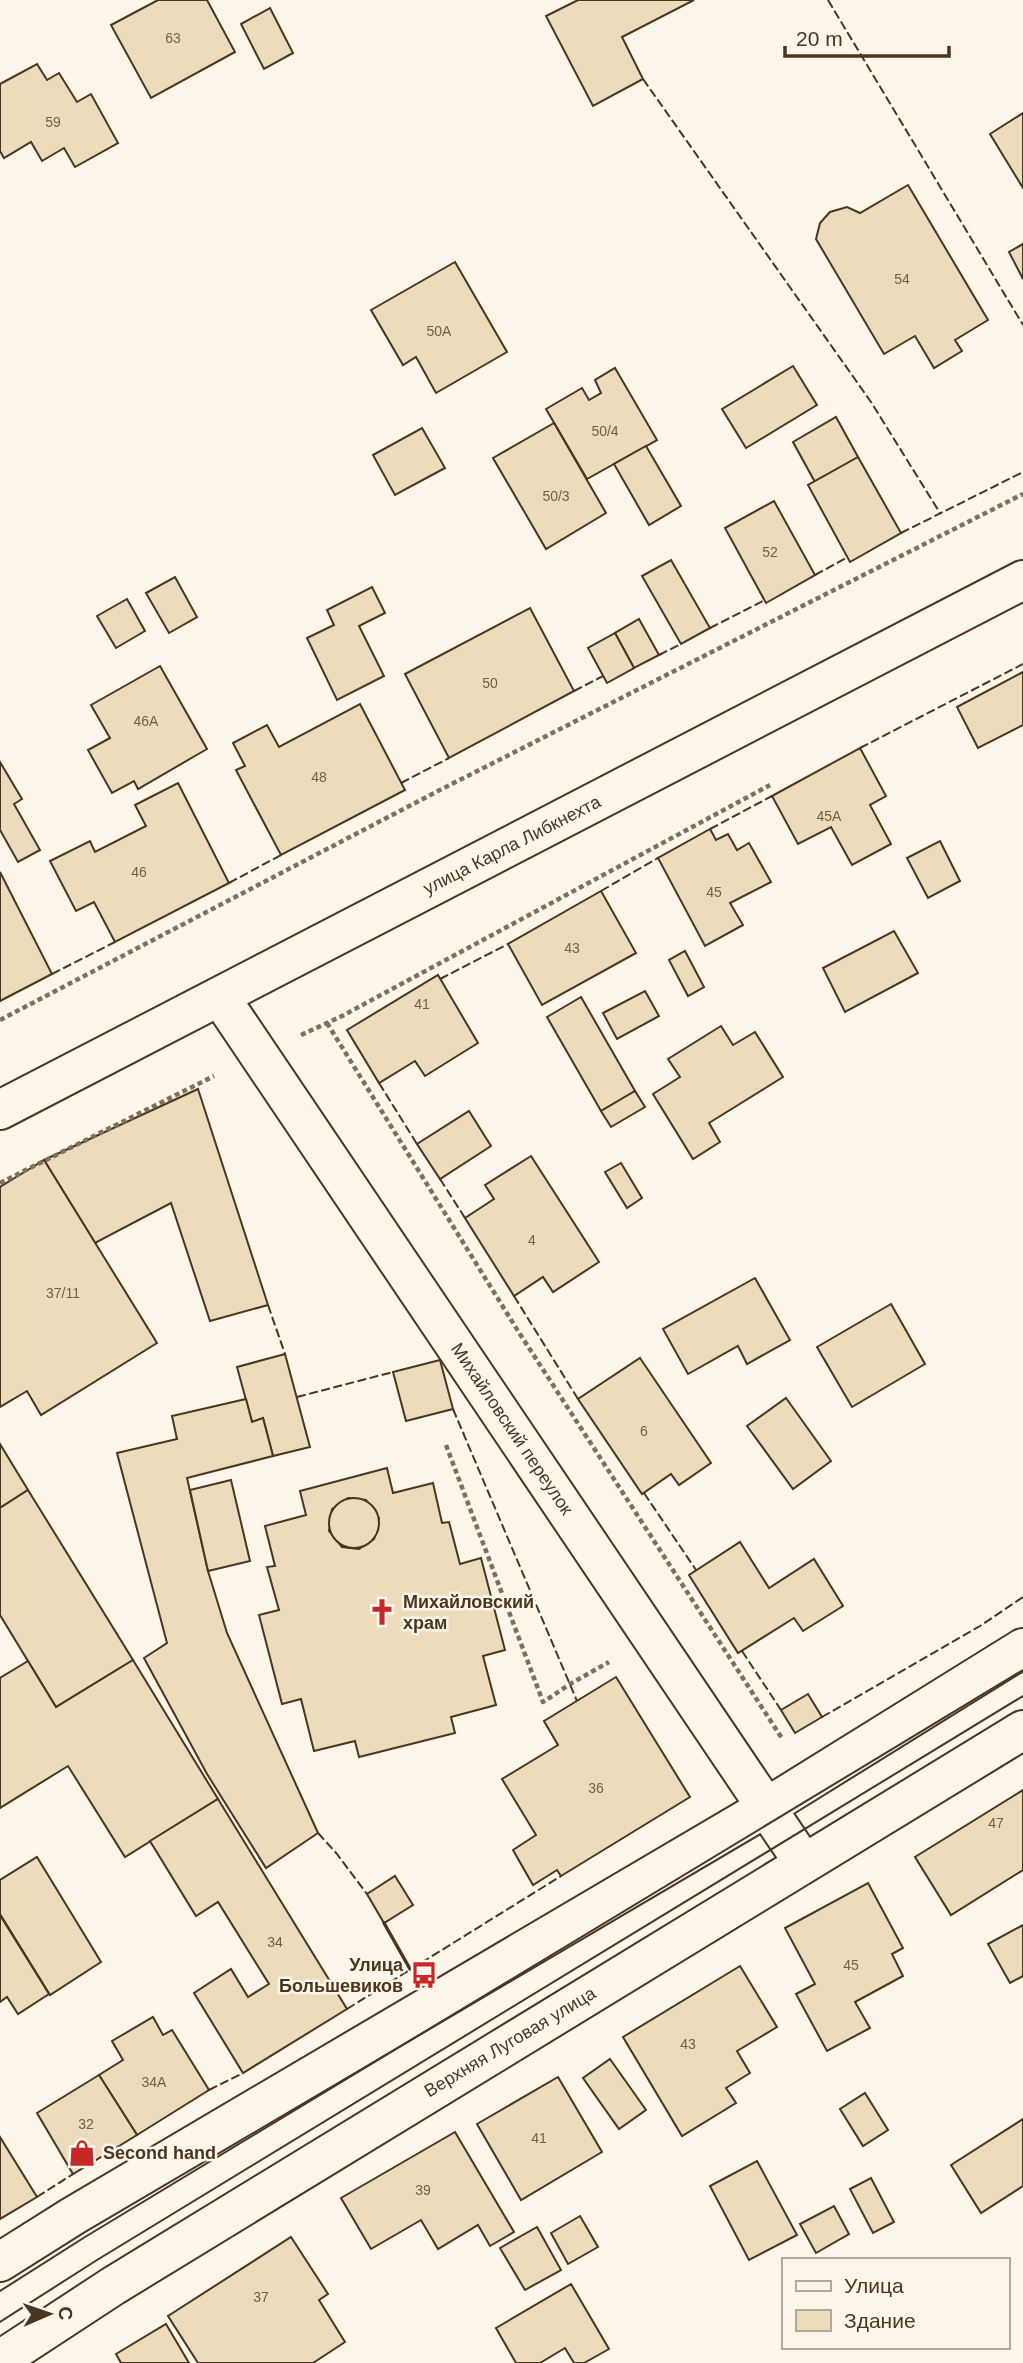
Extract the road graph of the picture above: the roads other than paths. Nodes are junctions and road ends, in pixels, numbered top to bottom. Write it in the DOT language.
graph roads {
  1 [pos="1023,580"];
  2 [pos="220,997"];
  3 [pos="0,1110"];
  4 [pos="1023,1648"];
  5 [pos="1023,1730"];
  6 [pos="767,1807"];
  7 [pos="803,1862"];
  8 [pos="0,2262"];
  9 [pos="0,2360"];
  1 -- 2 [label="street, улица Карла Либкнехта"];
  2 -- 3 [label="street, улица Карла Либкнехта"];
  2 -- 6 [label="street, Михайловский переулок"];
  4 -- 6 [label="street"];
  5 -- 7 [label="street, Верхняя Луговая улица"];
  6 -- 7 [label="street, Михайловский переулок"];
  6 -- 8 [label="street"];
  7 -- 9 [label="street, Верхняя Луговая улица"];
}
